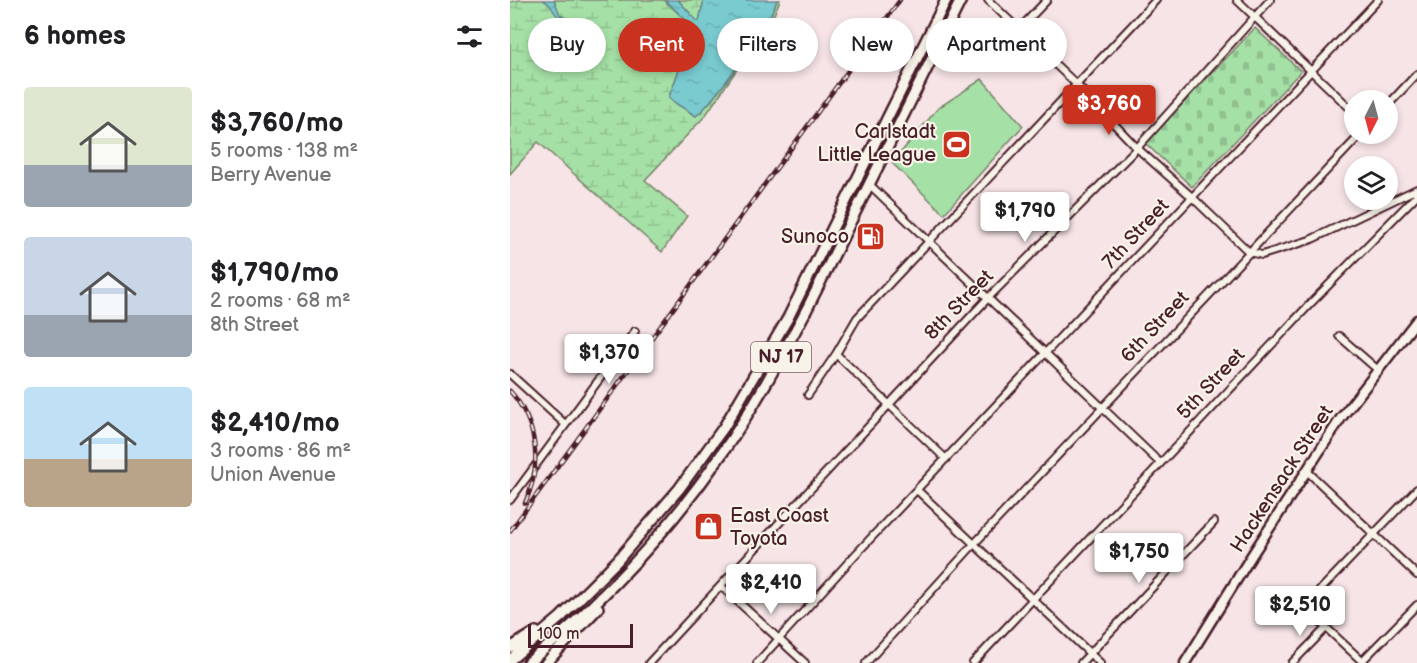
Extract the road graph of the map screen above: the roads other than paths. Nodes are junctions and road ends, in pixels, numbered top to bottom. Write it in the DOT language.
graph roads {
  1 [pos="946,0"];
  2 [pos="962,0"];
  3 [pos="988,0"];
  4 [pos="1047,0"];
  5 [pos="1156,0"];
  6 [pos="1237,0"];
  7 [pos="1270,0"];
  8 [pos="1378,0"];
  9 [pos="1254,16"];
  10 [pos="1006,18"];
  11 [pos="1030,18"];
  12 [pos="1311,71"];
  13 [pos="1063,72"];
  14 [pos="1417,74"];
  15 [pos="1076,84"];
  16 [pos="1398,94"];
  17 [pos="1344,102"];
  18 [pos="1351,144"];
  19 [pos="1137,148"];
  20 [pos="869,184"];
  21 [pos="1417,189"];
  22 [pos="1417,195"];
  23 [pos="1193,198"];
  24 [pos="929,242"];
  25 [pos="1249,252"];
  26 [pos="988,298"];
  27 [pos="1417,320"];
  28 [pos="635,331"];
  29 [pos="1340,336"];
  30 [pos="836,354"];
  31 [pos="1046,354"];
  32 [pos="1378,370"];
  33 [pos="510,374"];
  34 [pos="808,395"];
  35 [pos="888,404"];
  36 [pos="1102,408"];
  37 [pos="565,424"];
  38 [pos="946,459"];
  39 [pos="1160,463"];
  40 [pos="1307,471"];
  41 [pos="1417,489"];
  42 [pos="917,490"];
  43 [pos="510,500"];
  44 [pos="1214,522"];
  45 [pos="1374,534"];
  46 [pos="974,544"];
  47 [pos="644,552"];
  48 [pos="1417,574"];
  49 [pos="721,586"];
  50 [pos="1032,598"];
  51 [pos="1417,605"];
  52 [pos="561,617"];
  53 [pos="1326,628"];
  54 [pos="779,639"];
  55 [pos="510,648"];
  56 [pos="1090,653"];
  57 [pos="510,660"];
  58 [pos="1363,662"];
  59 [pos="528,663"];
  60 [pos="546,663"];
  61 [pos="648,663"];
  62 [pos="757,663"];
  63 [pos="806,663"];
  64 [pos="866,663"];
  65 [pos="973,663"];
  66 [pos="1081,663"];
  67 [pos="1100,663"];
  68 [pos="1185,663"];
  69 [pos="1292,663"];
  1 -- 52 [label="highway, NJ 17"];
  2 -- 20 [label="highway, NJ 17"];
  3 -- 10 [label="street"];
  4 -- 11 [label="street"];
  5 -- 15 [label="street"];
  6 -- 9 [label="street"];
  7 -- 9 [label="street, 8th Street"];
  8 -- 12 [label="street, 7th Street"];
  9 -- 12 [label="street"];
  9 -- 19 [label="street, 8th Street"];
  12 -- 17 [label="street"];
  12 -- 23 [label="street, 7th Street"];
  13 -- 15 [label="street"];
  14 -- 16 [label="street"];
  15 -- 19 [label="street"];
  15 -- 24 [label="street"];
  18 -- 25 [label="street, 6th Street"];
  19 -- 23 [label="street"];
  19 -- 26 [label="street, 8th Street"];
  20 -- 24 [label="street"];
  20 -- 47 [label="highway, NJ 17"];
  21 -- 25 [label="street"];
  22 -- 39 [label="street, 5th Street"];
  23 -- 25 [label="street"];
  23 -- 31 [label="street, 7th Street"];
  24 -- 26 [label="street"];
  24 -- 30 [label="street"];
  25 -- 36 [label="street, 6th Street"];
  26 -- 31 [label="street"];
  26 -- 35 [label="street, 8th Street"];
  27 -- 32 [label="main road, Hackensack Street"];
  28 -- 37 [label="street"];
  29 -- 32 [label="street"];
  30 -- 34 [label="street"];
  30 -- 35 [label="street"];
  31 -- 36 [label="street"];
  31 -- 38 [label="street, 7th Street"];
  32 -- 40 [label="main road, Hackensack Street"];
  33 -- 37 [label="street"];
  35 -- 38 [label="street"];
  35 -- 49 [label="street, 8th Street"];
  36 -- 39 [label="street"];
  36 -- 46 [label="street, 6th Street"];
  37 -- 43 [label="street"];
  38 -- 42 [label="street, 7th Street"];
  39 -- 50 [label="street, 5th Street"];
  40 -- 45 [label="street"];
  40 -- 68 [label="main road, Hackensack Street"];
  41 -- 45 [label="street"];
  42 -- 46 [label="street"];
  42 -- 54 [label="street, 7th Street"];
  44 -- 56 [label="street"];
  45 -- 48 [label="street"];
  45 -- 53 [label="street"];
  46 -- 50 [label="street"];
  46 -- 64 [label="street, 6th Street"];
  47 -- 59 [label="highway, NJ 17"];
  47 -- 60 [label="highway"];
  49 -- 54 [label="street"];
  49 -- 61 [label="street, 8th Street"];
  50 -- 56 [label="street"];
  50 -- 65 [label="street, 5th Street"];
  51 -- 58 [label="street"];
  52 -- 55 [label="highway"];
  52 -- 57 [label="highway, NJ 17"];
  53 -- 58 [label="street"];
  53 -- 69 [label="street"];
  54 -- 62 [label="street, 7th Street"];
  54 -- 63 [label="street"];
  56 -- 66 [label="street"];
  56 -- 67 [label="street"];
}
